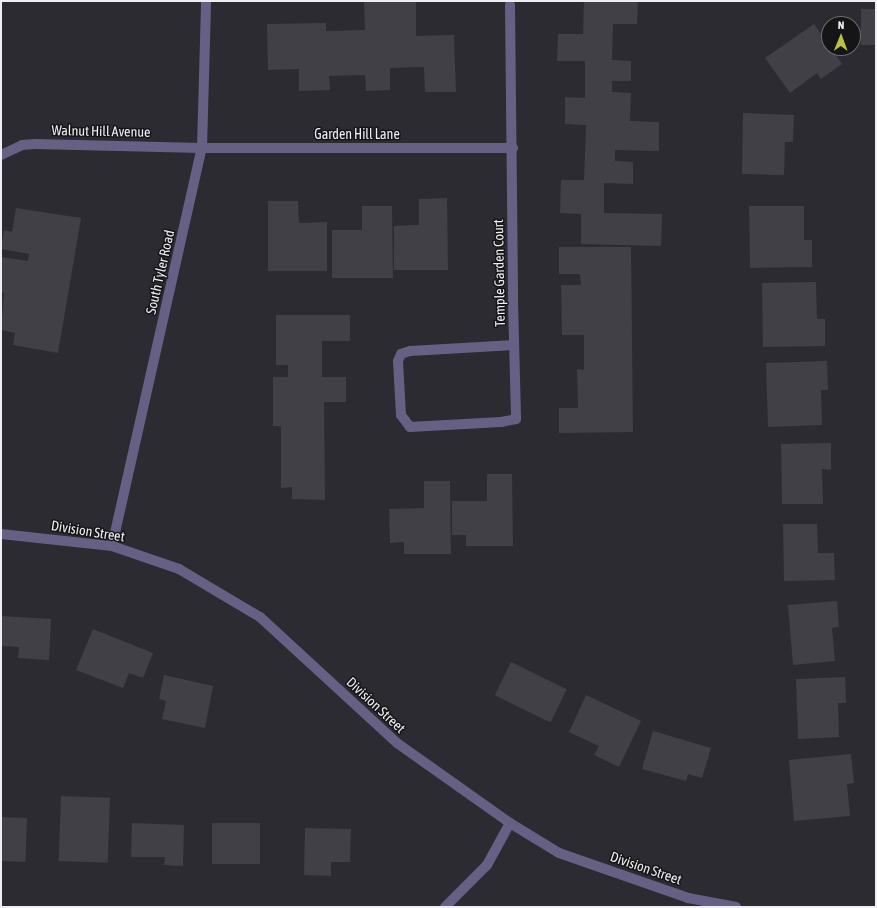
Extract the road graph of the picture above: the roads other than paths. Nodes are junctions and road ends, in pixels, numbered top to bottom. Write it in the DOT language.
graph roads {
  1 [pos="206,1"];
  2 [pos="510,4"];
  3 [pos="202,148"];
  4 [pos="513,148"];
  5 [pos="1,155"];
  6 [pos="514,345"];
  7 [pos="1,534"];
  8 [pos="112,546"];
  9 [pos="510,823"];
  10 [pos="445,907"];
  11 [pos="736,907"];
  1 -- 3 [label="street, South Tyler Road"];
  2 -- 4 [label="street, Temple Garden Court"];
  3 -- 4 [label="street, Garden Hill Lane"];
  3 -- 5 [label="street, Walnut Hill Avenue"];
  3 -- 8 [label="street, South Tyler Road"];
  4 -- 6 [label="street, Temple Garden Court"];
  6 -- 6 [label="street, Temple Garden Court"];
  7 -- 8 [label="street, Division Street"];
  8 -- 9 [label="street, Division Street"];
  9 -- 10 [label="street"];
  9 -- 11 [label="street, Division Street"];
}
